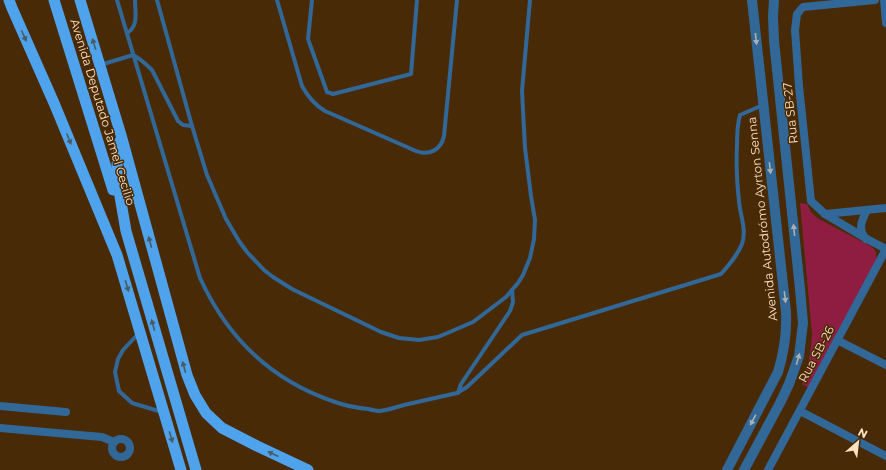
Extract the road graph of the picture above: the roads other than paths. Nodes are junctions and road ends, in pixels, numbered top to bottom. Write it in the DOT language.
graph roads {
  1 [pos="9,0"];
  2 [pos="54,0"];
  3 [pos="80,0"];
  4 [pos="117,0"];
  5 [pos="135,0"];
  6 [pos="158,0"];
  7 [pos="277,0"];
  8 [pos="312,0"];
  9 [pos="417,0"];
  10 [pos="457,0"];
  11 [pos="530,0"];
  12 [pos="752,0"];
  13 [pos="774,0"];
  14 [pos="875,0"];
  15 [pos="884,0"];
  16 [pos="886,23"];
  17 [pos="126,33"];
  18 [pos="133,55"];
  19 [pos="100,65"];
  20 [pos="763,105"];
  21 [pos="192,126"];
  22 [pos="121,135"];
  23 [pos="886,208"];
  24 [pos="867,210"];
  25 [pos="825,214"];
  26 [pos="126,231"];
  27 [pos="867,239"];
  28 [pos="886,249"];
  29 [pos="512,290"];
  30 [pos="141,332"];
  31 [pos="838,340"];
  32 [pos="886,365"];
  33 [pos="458,393"];
  34 [pos="0,406"];
  35 [pos="800,411"];
  36 [pos="66,412"];
  37 [pos="165,413"];
  38 [pos="0,428"];
  39 [pos="114,442"];
  40 [pos="886,456"];
  41 [pos="181,470"];
  42 [pos="196,470"];
  43 [pos="308,470"];
  44 [pos="727,470"];
  45 [pos="744,470"];
  46 [pos="768,470"];
  1 -- 30 [label="highway, one-way"];
  2 -- 26 [label="highway, Avenida Deputado Jamel Cecilio"];
  19 -- 3 [label="highway, one-way"];
  4 -- 17 [label="lane"];
  5 -- 17 [label="lane"];
  6 -- 21 [label="lane"];
  7 -- 10 [label="lane"];
  8 -- 9 [label="lane"];
  11 -- 29 [label="lane"];
  12 -- 20 [label="street, Avenida Autodrómo Ayrton Senna, one-way"];
  45 -- 13 [label="street, one-way"];
  14 -- 25 [label="street, Rua SB-27"];
  15 -- 16 [label="street"];
  17 -- 18 [label="lane"];
  18 -- 19 [label="lane"];
  18 -- 21 [label="lane"];
  18 -- 33 [label="lane"];
  19 -- 22 [label="highway"];
  20 -- 33 [label="lane"];
  20 -- 44 [label="street, Avenida Autodrómo Ayrton Senna, one-way"];
  21 -- 29 [label="lane"];
  22 -- 26 [label="highway"];
  43 -- 22 [label="highway, one-way"];
  23 -- 24 [label="street"];
  24 -- 25 [label="street"];
  24 -- 27 [label="street"];
  25 -- 27 [label="street, Rua SB-27"];
  42 -- 26 [label="highway, one-way"];
  27 -- 28 [label="street, Rua SB-27"];
  28 -- 31 [label="street, Rua SB-26"];
  29 -- 33 [label="lane"];
  30 -- 37 [label="highway"];
  30 -- 37 [label="lane"];
  31 -- 32 [label="street"];
  31 -- 35 [label="street, Rua SB-26"];
  34 -- 36 [label="street"];
  35 -- 40 [label="street"];
  35 -- 46 [label="street, Rua SB-26"];
  37 -- 41 [label="highway, one-way"];
  38 -- 39 [label="street"];
}
